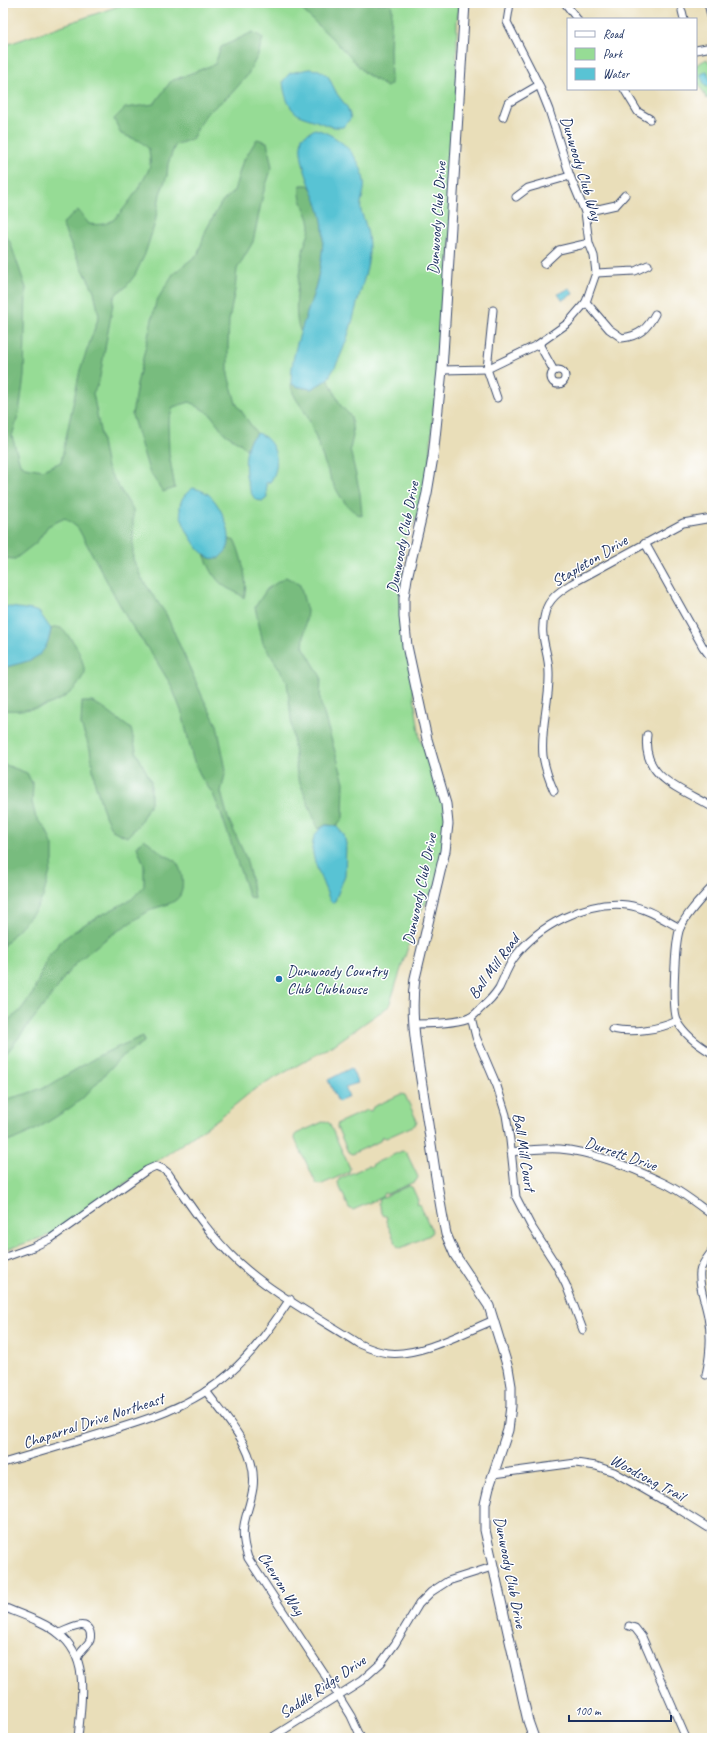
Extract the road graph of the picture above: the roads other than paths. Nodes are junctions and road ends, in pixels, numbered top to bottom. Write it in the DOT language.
graph roads {
  1 [pos="465,3"];
  2 [pos="510,3"];
  3 [pos="565,3"];
  4 [pos="708,3"];
  5 [pos="682,11"];
  6 [pos="576,18"];
  7 [pos="684,18"];
  8 [pos="712,20"];
  9 [pos="712,47"];
  10 [pos="697,50"];
  11 [pos="539,85"];
  12 [pos="625,90"];
  13 [pos="503,117"];
  14 [pos="650,119"];
  15 [pos="570,176"];
  16 [pos="625,194"];
  17 [pos="516,197"];
  18 [pos="585,212"];
  19 [pos="589,243"];
  20 [pos="544,264"];
  21 [pos="648,265"];
  22 [pos="596,273"];
  23 [pos="586,302"];
  24 [pos="493,310"];
  25 [pos="655,314"];
  26 [pos="539,344"];
  27 [pos="487,369"];
  28 [pos="442,370"];
  29 [pos="554,371"];
  30 [pos="497,398"];
  31 [pos="712,518"];
  32 [pos="645,543"];
  33 [pos="712,659"];
  34 [pos="647,735"];
  35 [pos="554,791"];
  36 [pos="712,807"];
  37 [pos="712,887"];
  38 [pos="680,928"];
  39 [pos="471,1017"];
  40 [pos="677,1021"];
  41 [pos="414,1024"];
  42 [pos="612,1029"];
  43 [pos="712,1053"];
  44 [pos="511,1152"];
  45 [pos="712,1215"];
  46 [pos="712,1251"];
  47 [pos="3,1258"];
  48 [pos="290,1299"];
  49 [pos="494,1320"];
  50 [pos="583,1330"];
  51 [pos="706,1375"];
  52 [pos="206,1391"];
  53 [pos="3,1463"];
  54 [pos="494,1474"];
  55 [pos="712,1530"];
  56 [pos="492,1567"];
  57 [pos="3,1607"];
  58 [pos="629,1626"];
  59 [pos="58,1633"];
  60 [pos="78,1657"];
  61 [pos="338,1696"];
  62 [pos="78,1738"];
  63 [pos="271,1738"];
  64 [pos="361,1738"];
  65 [pos="534,1738"];
  66 [pos="686,1738"];
  1 -- 28 [label="street, Dunwoody Club Drive"];
  2 -- 11 [label="street, Dunwoody Club Way"];
  3 -- 6 [label="street"];
  4 -- 8 [label="street"];
  5 -- 7 [label="street"];
  9 -- 10 [label="street"];
  11 -- 13 [label="street"];
  11 -- 15 [label="street, Dunwoody Club Way"];
  12 -- 14 [label="street"];
  15 -- 17 [label="street"];
  15 -- 18 [label="street, Dunwoody Club Way"];
  16 -- 18 [label="street"];
  18 -- 19 [label="street, Dunwoody Club Way"];
  19 -- 20 [label="street"];
  19 -- 22 [label="street, Dunwoody Club Way"];
  21 -- 22 [label="street"];
  22 -- 23 [label="street, Dunwoody Club Way"];
  23 -- 25 [label="street"];
  23 -- 26 [label="street, Dunwoody Club Way"];
  24 -- 27 [label="street"];
  26 -- 27 [label="street, Dunwoody Club Way"];
  26 -- 29 [label="street"];
  27 -- 28 [label="street, Dunwoody Club Way"];
  27 -- 30 [label="street"];
  28 -- 41 [label="street, Dunwoody Club Drive"];
  31 -- 32 [label="street, Stapleton Drive"];
  32 -- 33 [label="street"];
  32 -- 35 [label="street, Stapleton Drive"];
  34 -- 36 [label="street"];
  37 -- 38 [label="street"];
  38 -- 39 [label="street, Ball Mill Road"];
  38 -- 40 [label="street"];
  39 -- 41 [label="street, Ball Mill Road"];
  39 -- 44 [label="street, Ball Mill Court"];
  40 -- 42 [label="street"];
  40 -- 43 [label="street"];
  41 -- 49 [label="street, Dunwoody Club Drive"];
  44 -- 45 [label="street, Durrett Drive"];
  44 -- 50 [label="street, Ball Mill Court"];
  46 -- 51 [label="street"];
  47 -- 48 [label="street"];
  48 -- 49 [label="street"];
  48 -- 52 [label="street, Chaparral Drive Northeast"];
  49 -- 54 [label="street, Dunwoody Club Drive"];
  52 -- 53 [label="street, Chaparral Drive Northeast"];
  52 -- 61 [label="street, Chevron Way"];
  54 -- 55 [label="street, Woodsong Trail"];
  54 -- 56 [label="street, Dunwoody Club Drive"];
  56 -- 61 [label="street, Saddle Ridge Drive"];
  56 -- 65 [label="street, Dunwoody Club Drive"];
  57 -- 59 [label="street"];
  58 -- 66 [label="street"];
  59 -- 60 [label="street"];
  59 -- 60 [label="street"];
  60 -- 62 [label="street"];
  61 -- 63 [label="street, Saddle Ridge Drive"];
  61 -- 64 [label="street, Chevron Way"];
}
